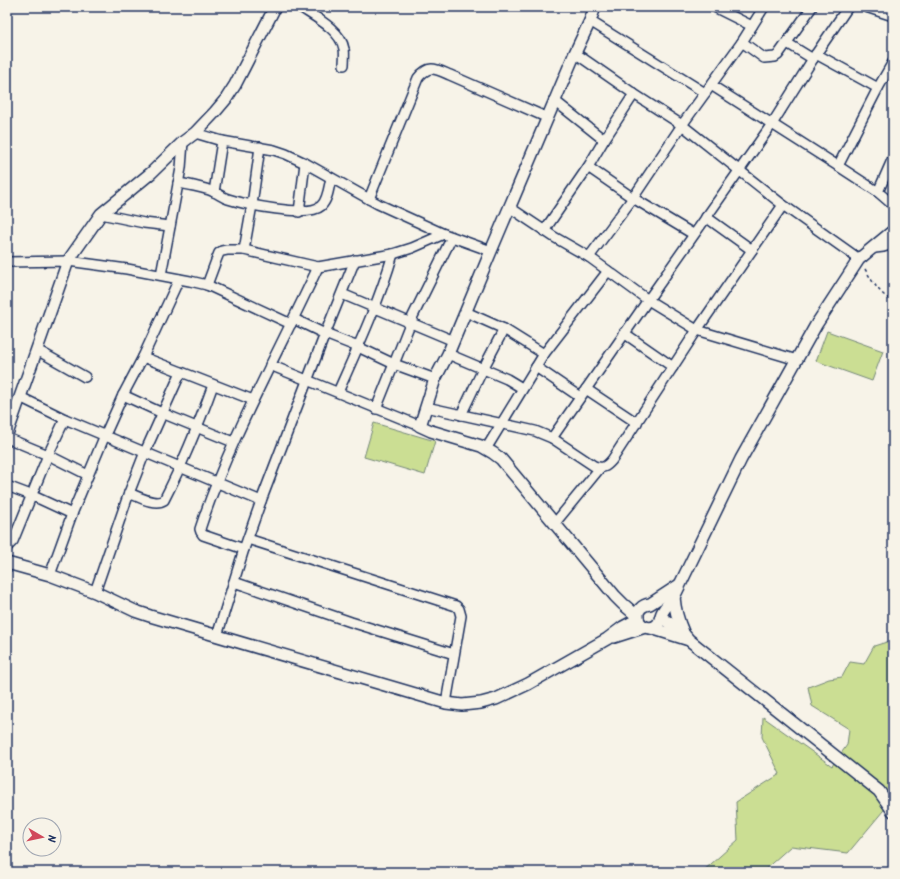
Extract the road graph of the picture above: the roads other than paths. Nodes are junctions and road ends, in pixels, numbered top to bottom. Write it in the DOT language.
graph roads {
  1 [pos="275,7"];
  2 [pos="300,7"];
  3 [pos="595,7"];
  4 [pos="714,7"];
  5 [pos="764,7"];
  6 [pos="812,7"];
  7 [pos="848,7"];
  8 [pos="866,7"];
  9 [pos="893,16"];
  10 [pos="590,21"];
  11 [pos="752,26"];
  12 [pos="742,42"];
  13 [pos="787,42"];
  14 [pos="575,53"];
  15 [pos="815,56"];
  16 [pos="893,62"];
  17 [pos="344,65"];
  18 [pos="890,75"];
  19 [pos="711,85"];
  20 [pos="878,88"];
  21 [pos="705,93"];
  22 [pos="634,94"];
  23 [pos="555,101"];
  24 [pos="548,118"];
  25 [pos="772,124"];
  26 [pos="682,125"];
  27 [pos="195,133"];
  28 [pos="604,140"];
  29 [pos="222,141"];
  30 [pos="183,142"];
  31 [pos="260,147"];
  32 [pos="893,158"];
  33 [pos="305,163"];
  34 [pos="838,166"];
  35 [pos="588,167"];
  36 [pos="740,170"];
  37 [pos="331,178"];
  38 [pos="178,182"];
  39 [pos="214,192"];
  40 [pos="878,192"];
  41 [pos="633,198"];
  42 [pos="370,199"];
  43 [pos="252,205"];
  44 [pos="783,205"];
  45 [pos="893,205"];
  46 [pos="509,207"];
  47 [pos="299,212"];
  48 [pos="101,214"];
  49 [pos="706,217"];
  50 [pos="170,226"];
  51 [pos="544,231"];
  52 [pos="893,231"];
  53 [pos="693,234"];
  54 [pos="448,235"];
  55 [pos="893,243"];
  56 [pos="875,246"];
  57 [pos="244,250"];
  58 [pos="752,250"];
  59 [pos="490,251"];
  60 [pos="392,254"];
  61 [pos="589,258"];
  62 [pos="859,259"];
  63 [pos="355,260"];
  64 [pos="68,261"];
  65 [pos="7,262"];
  66 [pos="318,267"];
  67 [pos="608,271"];
  68 [pos="160,276"];
  69 [pos="179,279"];
  70 [pos="207,285"];
  71 [pos="342,294"];
  72 [pos="648,300"];
  73 [pos="375,308"];
  74 [pos="466,312"];
  75 [pos="292,321"];
  76 [pos="410,323"];
  77 [pos="504,329"];
  78 [pos="697,330"];
  79 [pos="624,333"];
  80 [pos="325,334"];
  81 [pos="454,341"];
  82 [pos="358,347"];
  83 [pos="37,350"];
  84 [pos="448,354"];
  85 [pos="544,354"];
  86 [pos="143,357"];
  87 [pos="797,360"];
  88 [pos="394,364"];
  89 [pos="270,365"];
  90 [pos="536,367"];
  91 [pos="673,367"];
  92 [pos="483,368"];
  93 [pos="181,372"];
  94 [pos="85,377"];
  95 [pos="435,379"];
  96 [pos="307,380"];
  97 [pos="213,385"];
  98 [pos="522,388"];
  99 [pos="586,389"];
  100 [pos="338,392"];
  101 [pos="123,395"];
  102 [pos="20,397"];
  103 [pos="580,397"];
  104 [pos="253,400"];
  105 [pos="426,407"];
  106 [pos="376,409"];
  107 [pos="162,413"];
  108 [pos="461,415"];
  109 [pos="65,419"];
  110 [pos="637,423"];
  111 [pos="501,424"];
  112 [pos="420,426"];
  113 [pos="197,428"];
  114 [pos="7,434"];
  115 [pos="105,435"];
  116 [pos="7,438"];
  117 [pos="552,438"];
  118 [pos="233,442"];
  119 [pos="486,449"];
  120 [pos="145,452"];
  121 [pos="48,455"];
  122 [pos="180,468"];
  123 [pos="600,468"];
  124 [pos="88,475"];
  125 [pos="217,483"];
  126 [pos="7,486"];
  127 [pos="129,493"];
  128 [pos="31,496"];
  129 [pos="261,501"];
  130 [pos="72,514"];
  131 [pos="555,523"];
  132 [pos="248,539"];
  133 [pos="7,547"];
  134 [pos="244,549"];
  135 [pos="7,563"];
  136 [pos="50,575"];
  137 [pos="234,582"];
  138 [pos="680,585"];
  139 [pos="95,592"];
  140 [pos="616,596"];
  141 [pos="674,597"];
  142 [pos="647,605"];
  143 [pos="661,616"];
  144 [pos="643,623"];
  145 [pos="217,636"];
  146 [pos="686,636"];
  147 [pos="454,654"];
  148 [pos="446,704"];
  149 [pos="893,811"];
  1 -- 27 [label="street"];
  2 -- 17 [label="street"];
  3 -- 10 [label="street"];
  4 -- 11 [label="street"];
  5 -- 11 [label="street"];
  6 -- 13 [label="street"];
  7 -- 15 [label="street"];
  8 -- 9 [label="street"];
  10 -- 14 [label="street"];
  10 -- 21 [label="street"];
  11 -- 12 [label="street"];
  12 -- 13 [label="street"];
  12 -- 19 [label="street"];
  13 -- 15 [label="street"];
  14 -- 22 [label="street"];
  14 -- 23 [label="street"];
  15 -- 20 [label="street"];
  15 -- 25 [label="street"];
  16 -- 18 [label="street"];
  18 -- 20 [label="street"];
  19 -- 21 [label="street"];
  19 -- 25 [label="street"];
  20 -- 34 [label="street"];
  21 -- 26 [label="street"];
  22 -- 26 [label="street"];
  22 -- 28 [label="street"];
  23 -- 24 [label="street"];
  23 -- 28 [label="street"];
  24 -- 42 [label="street"];
  24 -- 46 [label="street"];
  25 -- 34 [label="street"];
  25 -- 36 [label="street"];
  26 -- 36 [label="street"];
  26 -- 41 [label="street"];
  27 -- 29 [label="street"];
  27 -- 30 [label="street"];
  28 -- 35 [label="street"];
  29 -- 31 [label="street"];
  29 -- 39 [label="street"];
  30 -- 38 [label="street"];
  30 -- 48 [label="street"];
  31 -- 33 [label="street"];
  31 -- 43 [label="street"];
  32 -- 40 [label="street"];
  33 -- 37 [label="street"];
  33 -- 47 [label="street"];
  34 -- 40 [label="street"];
  35 -- 41 [label="street"];
  35 -- 51 [label="street"];
  36 -- 44 [label="street"];
  36 -- 49 [label="street"];
  37 -- 42 [label="street"];
  37 -- 47 [label="street"];
  38 -- 39 [label="street"];
  38 -- 50 [label="street"];
  39 -- 43 [label="street"];
  40 -- 45 [label="street"];
  41 -- 53 [label="street"];
  41 -- 61 [label="street"];
  42 -- 54 [label="street"];
  43 -- 47 [label="street"];
  43 -- 57 [label="street"];
  44 -- 58 [label="street"];
  44 -- 62 [label="street"];
  46 -- 51 [label="street"];
  46 -- 59 [label="street"];
  48 -- 50 [label="street"];
  48 -- 64 [label="street"];
  49 -- 53 [label="street"];
  49 -- 58 [label="street"];
  50 -- 68 [label="street"];
  51 -- 61 [label="street"];
  52 -- 56 [label="street"];
  53 -- 72 [label="street"];
  54 -- 59 [label="street"];
  54 -- 60 [label="street"];
  54 -- 76 [label="street"];
  55 -- 56 [label="street"];
  56 -- 62 [label="street"];
  57 -- 66 [label="street"];
  57 -- 70 [label="street"];
  58 -- 78 [label="street"];
  59 -- 74 [label="street"];
  60 -- 63 [label="street"];
  60 -- 73 [label="street"];
  61 -- 67 [label="street"];
  62 -- 87 [label="street"];
  63 -- 66 [label="street"];
  63 -- 71 [label="street"];
  64 -- 65 [label="street"];
  64 -- 68 [label="street"];
  64 -- 83 [label="street"];
  66 -- 75 [label="street"];
  67 -- 72 [label="street"];
  67 -- 85 [label="street"];
  68 -- 69 [label="street"];
  69 -- 70 [label="street"];
  69 -- 86 [label="street"];
  70 -- 75 [label="street"];
  71 -- 73 [label="street"];
  71 -- 80 [label="street"];
  72 -- 78 [label="street"];
  72 -- 79 [label="street"];
  73 -- 76 [label="street"];
  73 -- 82 [label="street"];
  74 -- 77 [label="street"];
  74 -- 81 [label="street"];
  75 -- 80 [label="street"];
  75 -- 89 [label="street"];
  76 -- 81 [label="street"];
  76 -- 88 [label="street"];
  77 -- 85 [label="street"];
  77 -- 92 [label="street"];
  78 -- 87 [label="street"];
  78 -- 91 [label="street"];
  79 -- 91 [label="street"];
  79 -- 99 [label="street"];
  80 -- 82 [label="street"];
  80 -- 96 [label="street"];
  81 -- 84 [label="street"];
  82 -- 88 [label="street"];
  82 -- 100 [label="street"];
  83 -- 94 [label="street"];
  83 -- 102 [label="street"];
  84 -- 92 [label="street"];
  84 -- 95 [label="street"];
  85 -- 90 [label="street"];
  86 -- 93 [label="street"];
  86 -- 101 [label="street"];
  87 -- 138 [label="street"];
  88 -- 95 [label="street"];
  88 -- 106 [label="street"];
  89 -- 96 [label="street"];
  89 -- 104 [label="street"];
  90 -- 98 [label="street"];
  90 -- 103 [label="street"];
  91 -- 110 [label="street"];
  92 -- 98 [label="street"];
  92 -- 108 [label="street"];
  93 -- 97 [label="street"];
  93 -- 107 [label="street"];
  95 -- 105 [label="street"];
  96 -- 100 [label="street"];
  96 -- 129 [label="street"];
  97 -- 104 [label="street"];
  97 -- 113 [label="street"];
  98 -- 111 [label="street"];
  99 -- 103 [label="street"];
  99 -- 110 [label="street"];
  100 -- 106 [label="street"];
  101 -- 107 [label="street"];
  101 -- 115 [label="street"];
  102 -- 109 [label="street"];
  102 -- 114 [label="street"];
  103 -- 117 [label="street"];
  104 -- 118 [label="street"];
  105 -- 108 [label="street"];
  105 -- 112 [label="street"];
  106 -- 112 [label="street"];
  107 -- 113 [label="street"];
  107 -- 120 [label="street"];
  108 -- 111 [label="street"];
  109 -- 115 [label="street"];
  109 -- 121 [label="street"];
  110 -- 123 [label="street"];
  111 -- 117 [label="street"];
  111 -- 119 [label="street"];
  112 -- 119 [label="street"];
  113 -- 118 [label="street"];
  113 -- 122 [label="street"];
  115 -- 120 [label="street"];
  115 -- 124 [label="street"];
  116 -- 121 [label="street"];
  117 -- 123 [label="street"];
  118 -- 125 [label="street"];
  119 -- 131 [label="street"];
  120 -- 122 [label="street"];
  120 -- 127 [label="street"];
  121 -- 124 [label="street"];
  121 -- 128 [label="street"];
  122 -- 125 [label="street"];
  122 -- 127 [label="street"];
  123 -- 131 [label="street"];
  124 -- 130 [label="street"];
  125 -- 129 [label="street"];
  125 -- 134 [label="street"];
  126 -- 128 [label="street"];
  127 -- 139 [label="street"];
  128 -- 130 [label="street"];
  128 -- 133 [label="street"];
  129 -- 132 [label="street"];
  130 -- 136 [label="street"];
  131 -- 140 [label="street"];
  132 -- 134 [label="street"];
  132 -- 147 [label="street"];
  134 -- 137 [label="street"];
  135 -- 136 [label="street"];
  136 -- 139 [label="street"];
  137 -- 145 [label="street"];
  137 -- 147 [label="street"];
  138 -- 141 [label="street"];
  138 -- 142 [label="street"];
  139 -- 145 [label="street"];
  140 -- 142 [label="street"];
  140 -- 144 [label="street"];
  141 -- 143 [label="street"];
  141 -- 146 [label="street"];
  142 -- 143 [label="street"];
  142 -- 144 [label="street"];
  143 -- 144 [label="street"];
  143 -- 146 [label="street"];
  144 -- 146 [label="street"];
  144 -- 148 [label="street"];
  145 -- 148 [label="street"];
  146 -- 149 [label="street"];
  147 -- 148 [label="street"];
}
